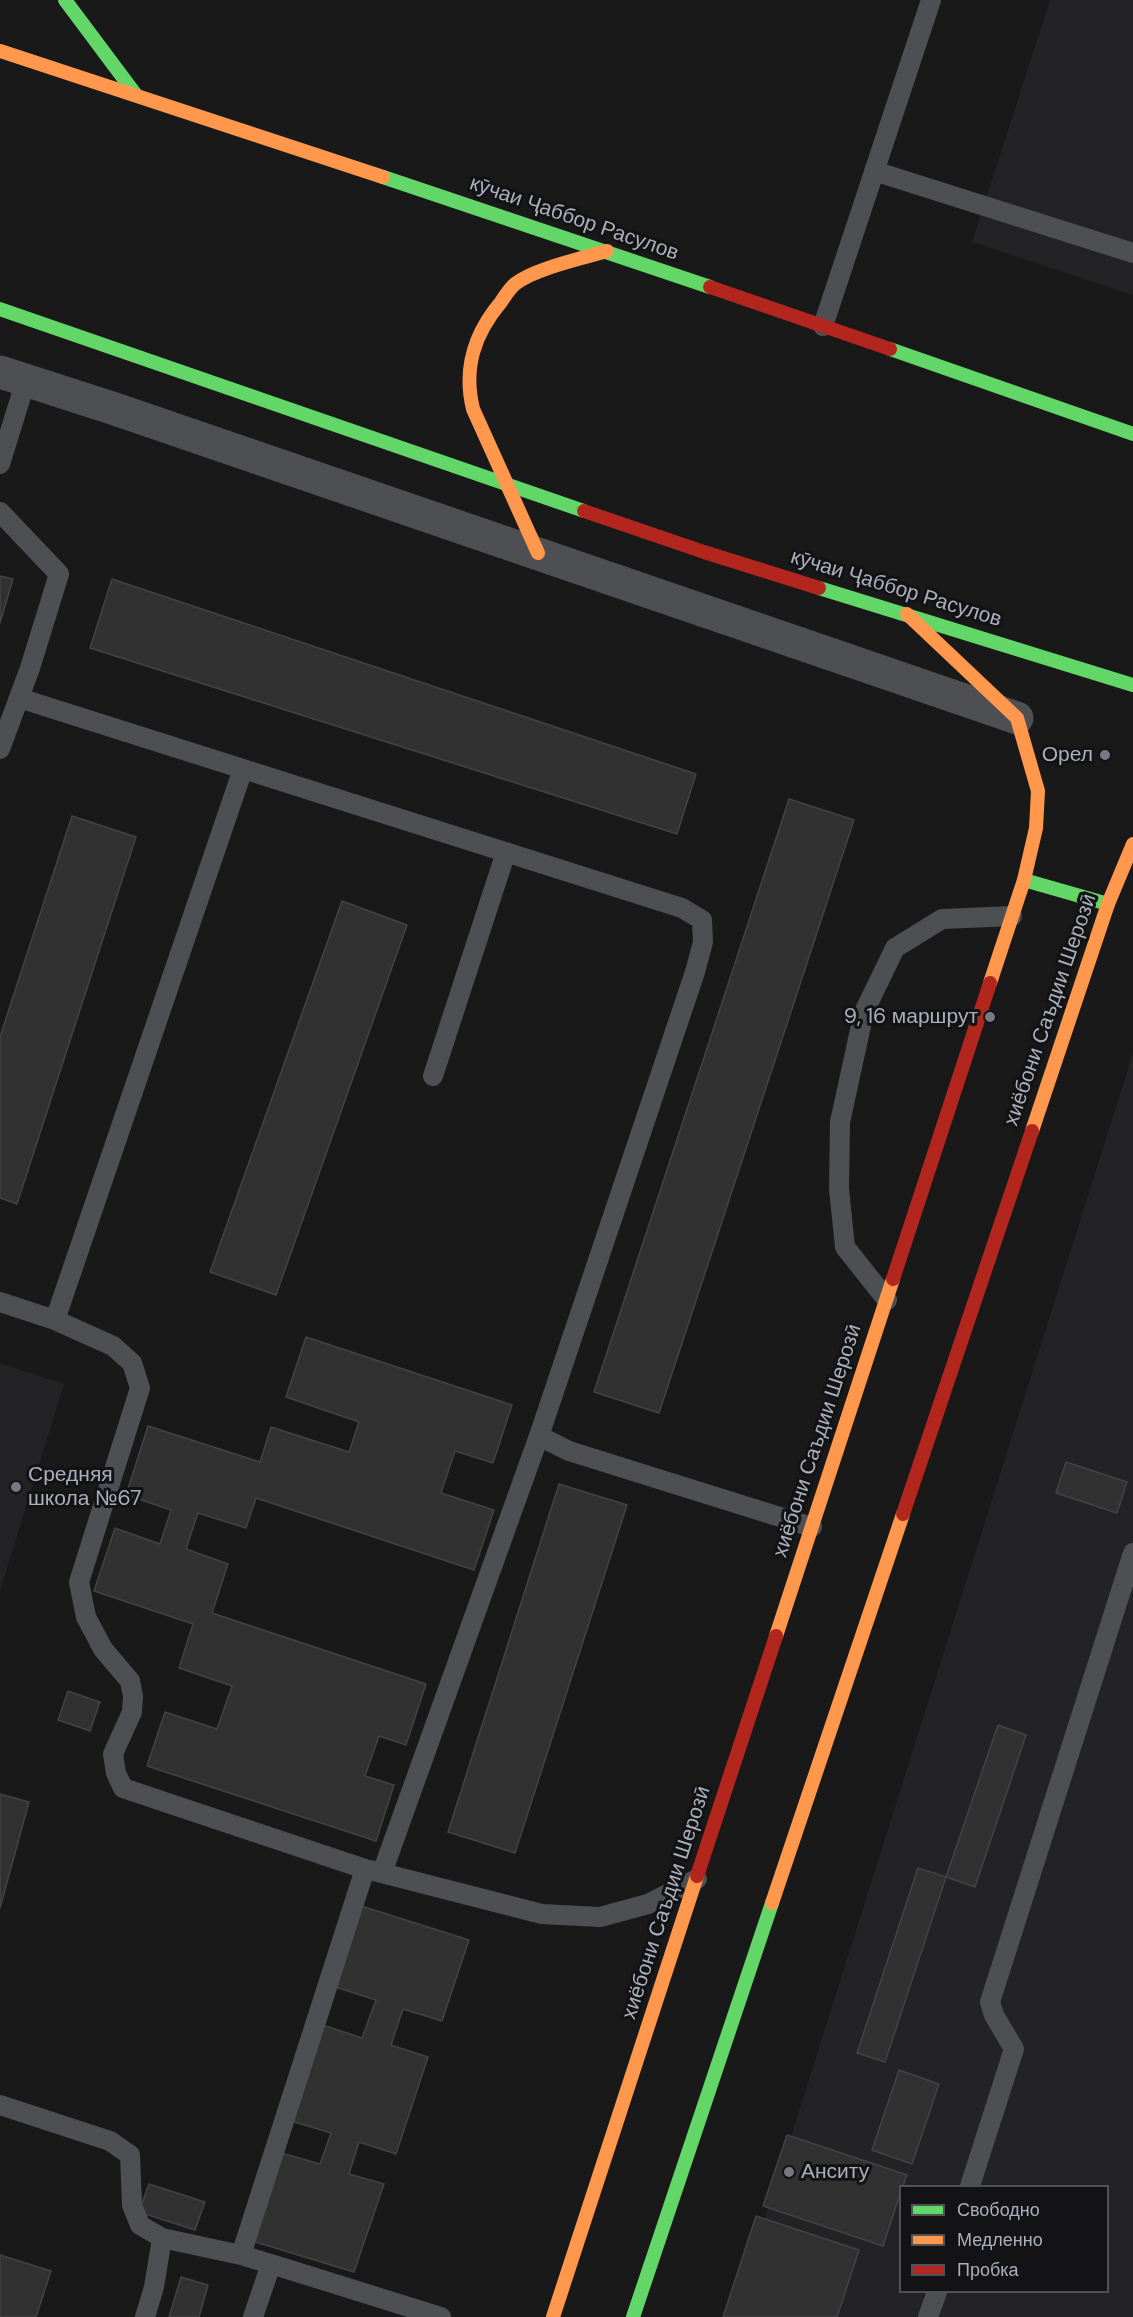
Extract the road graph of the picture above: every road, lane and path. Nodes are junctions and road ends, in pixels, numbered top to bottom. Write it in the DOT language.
graph roads {
  1 [pos="65,0"];
  2 [pos="931,0"];
  3 [pos="0,51"];
  4 [pos="136,95"];
  5 [pos="874,171"];
  6 [pos="607,251"];
  7 [pos="1133,253"];
  8 [pos="0,309"];
  9 [pos="823,327"];
  10 [pos="13,376"];
  11 [pos="1133,434"];
  12 [pos="0,464"];
  13 [pos="505,483"];
  14 [pos="0,512"];
  15 [pos="538,553"];
  16 [pos="907,614"];
  17 [pos="1133,685"];
  18 [pos="20,698"];
  19 [pos="1017,718"];
  20 [pos="0,749"];
  21 [pos="243,769"];
  22 [pos="1133,844"];
  23 [pos="506,852"];
  24 [pos="1024,880"];
  25 [pos="1108,904"];
  26 [pos="1012,916"];
  27 [pos="433,1076"];
  28 [pos="887,1300"];
  29 [pos="0,1302"];
  30 [pos="55,1320"];
  31 [pos="539,1436"];
  32 [pos="812,1527"];
  33 [pos="1133,1553"];
  34 [pos="374,1871"];
  35 [pos="697,1879"];
  36 [pos="0,2105"];
  37 [pos="971,2185"];
  38 [pos="162,2238"];
  39 [pos="241,2255"];
  40 [pos="271,2264"];
  41 [pos="936,2293"];
  42 [pos="145,2317"];
  43 [pos="253,2317"];
  44 [pos="441,2317"];
  45 [pos="553,2317"];
  46 [pos="633,2317"];
  47 [pos="928,2317"];
  1 -- 4 [label="main road"];
  2 -- 5 [label="lane"];
  3 -- 4 [label="main road, кӯчаи Ҷаббор Расулов"];
  4 -- 6 [label="main road, кӯчаи Ҷаббор Расулов"];
  5 -- 7 [label="lane"];
  5 -- 9 [label="lane"];
  6 -- 9 [label="main road, кӯчаи Ҷаббор Расулов"];
  6 -- 13 [label="main road"];
  8 -- 13 [label="main road, кӯчаи Ҷаббор Расулов"];
  9 -- 11 [label="main road, кӯчаи Ҷаббор Расулов"];
  10 -- 12 [label="lane"];
  10 -- 15 [label="street"];
  13 -- 15 [label="main road"];
  13 -- 16 [label="main road, кӯчаи Ҷаббор Расулов"];
  14 -- 18 [label="lane"];
  15 -- 19 [label="street"];
  16 -- 17 [label="main road, кӯчаи Ҷаббор Расулов"];
  16 -- 19 [label="main road"];
  18 -- 20 [label="lane"];
  18 -- 21 [label="lane"];
  19 -- 24 [label="main road, хиёбони Саъдии Шерозӣ"];
  21 -- 23 [label="lane"];
  21 -- 30 [label="lane"];
  22 -- 25 [label="main road, хиёбони Саъдии Шерозӣ"];
  23 -- 27 [label="lane"];
  23 -- 31 [label="lane"];
  24 -- 25 [label="main road"];
  24 -- 26 [label="main road, хиёбони Саъдии Шерозӣ"];
  25 -- 46 [label="main road, хиёбони Саъдии Шерозӣ"];
  26 -- 28 [label="main road, хиёбони Саъдии Шерозӣ"];
  26 -- 28 [label="lane"];
  28 -- 32 [label="main road, хиёбони Саъдии Шерозӣ"];
  29 -- 30 [label="lane"];
  30 -- 34 [label="lane"];
  31 -- 32 [label="lane"];
  31 -- 34 [label="lane"];
  32 -- 35 [label="main road, хиёбони Саъдии Шерозӣ"];
  33 -- 37 [label="lane"];
  34 -- 35 [label="lane"];
  34 -- 39 [label="lane"];
  35 -- 45 [label="main road, хиёбони Саъдии Шерозӣ"];
  36 -- 38 [label="lane"];
  38 -- 39 [label="lane"];
  38 -- 42 [label="lane"];
  39 -- 40 [label="lane"];
  40 -- 43 [label="lane"];
  40 -- 44 [label="lane"];
  41 -- 47 [label="lane"];
}
